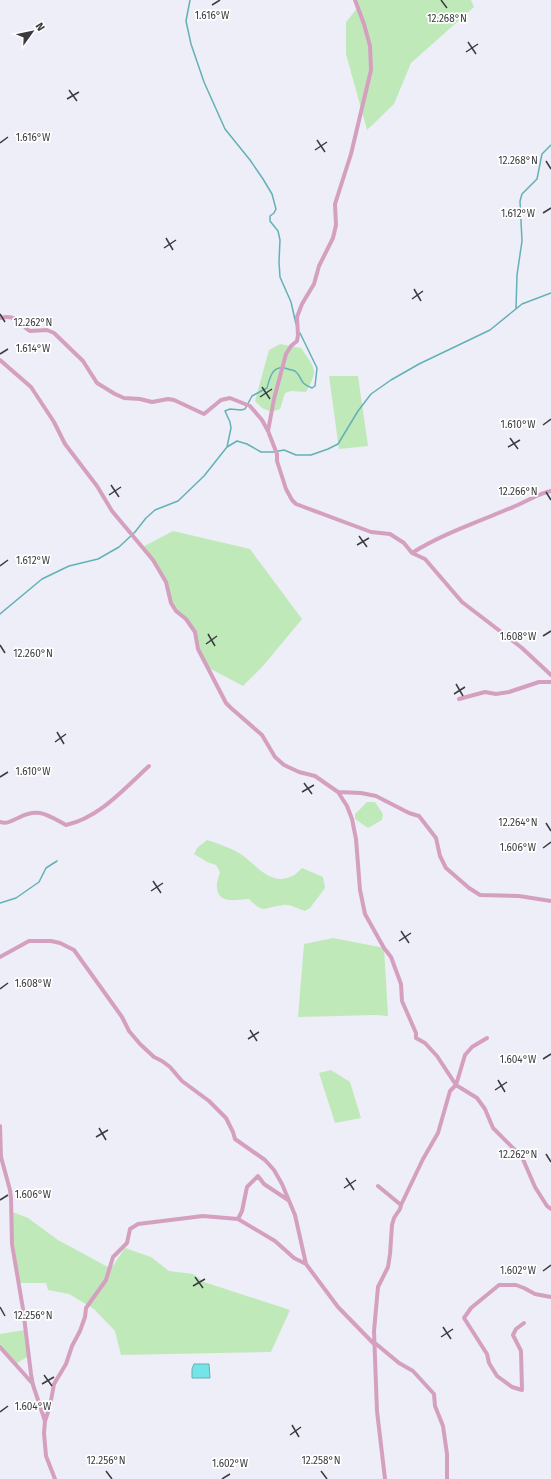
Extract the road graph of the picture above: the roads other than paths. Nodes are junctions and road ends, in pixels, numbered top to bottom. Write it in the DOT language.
graph roads {
  1 [pos="355,0"];
  2 [pos="0,318"];
  3 [pos="0,360"];
  4 [pos="268,431"];
  5 [pos="551,491"];
  6 [pos="412,553"];
  7 [pos="551,675"];
  8 [pos="551,682"];
  9 [pos="459,699"];
  10 [pos="149,766"];
  11 [pos="338,792"];
  12 [pos="0,822"];
  13 [pos="551,900"];
  14 [pos="0,957"];
  15 [pos="487,1038"];
  16 [pos="456,1085"];
  17 [pos="0,1126"];
  18 [pos="378,1186"];
  19 [pos="288,1200"];
  20 [pos="400,1206"];
  21 [pos="551,1209"];
  22 [pos="238,1219"];
  23 [pos="306,1264"];
  24 [pos="551,1297"];
  25 [pos="524,1323"];
  26 [pos="375,1344"];
  27 [pos="0,1347"];
  28 [pos="33,1385"];
  29 [pos="45,1421"];
  30 [pos="55,1479"];
  31 [pos="385,1479"];
  32 [pos="447,1479"];
  1 -- 4 [label="street"];
  2 -- 4 [label="street"];
  3 -- 11 [label="street"];
  4 -- 6 [label="street"];
  5 -- 6 [label="street"];
  6 -- 7 [label="street"];
  8 -- 9 [label="street"];
  10 -- 12 [label="street"];
  11 -- 13 [label="street"];
  11 -- 16 [label="street"];
  14 -- 19 [label="street"];
  15 -- 16 [label="street"];
  16 -- 20 [label="street"];
  16 -- 21 [label="street"];
  17 -- 28 [label="street"];
  18 -- 20 [label="street"];
  19 -- 22 [label="street"];
  19 -- 23 [label="street"];
  20 -- 26 [label="street"];
  22 -- 23 [label="street"];
  22 -- 29 [label="street"];
  23 -- 26 [label="street"];
  24 -- 25 [label="street"];
  26 -- 31 [label="street"];
  26 -- 32 [label="street"];
  27 -- 28 [label="street"];
  28 -- 29 [label="street"];
  29 -- 30 [label="street"];
}
